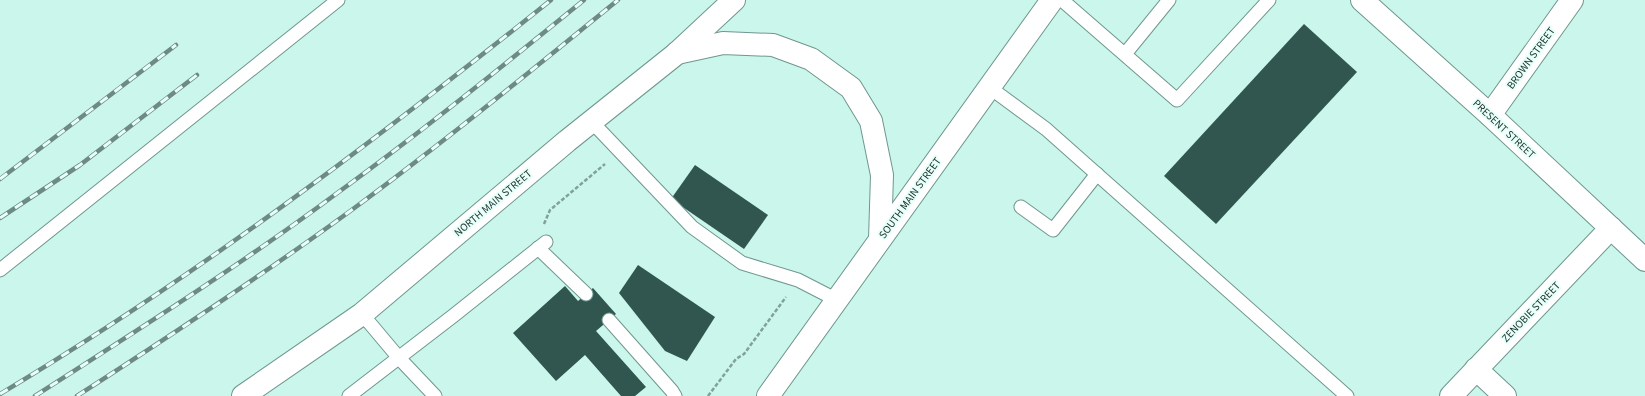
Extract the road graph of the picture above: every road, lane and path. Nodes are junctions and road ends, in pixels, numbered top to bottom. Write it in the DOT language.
graph roads {
  1 [pos="338,0"];
  2 [pos="734,0"];
  3 [pos="1052,0"];
  4 [pos="1062,0"];
  5 [pos="1169,0"];
  6 [pos="1269,0"];
  7 [pos="1362,0"];
  8 [pos="1572,0"];
  9 [pos="676,54"];
  10 [pos="1125,54"];
  11 [pos="989,87"];
  12 [pos="1490,115"];
  13 [pos="591,121"];
  14 [pos="620,152"];
  15 [pos="1097,174"];
  16 [pos="1021,207"];
  17 [pos="1611,228"];
  18 [pos="880,239"];
  19 [pos="542,245"];
  20 [pos="1644,257"];
  21 [pos="0,270"];
  22 [pos="798,280"];
  23 [pos="586,294"];
  24 [pos="837,300"];
  25 [pos="362,314"];
  26 [pos="609,320"];
  27 [pos="399,358"];
  28 [pos="1476,369"];
  29 [pos="243,396"];
  30 [pos="349,396"];
  31 [pos="435,396"];
  32 [pos="675,396"];
  33 [pos="708,396"];
  34 [pos="768,396"];
  35 [pos="1347,396"];
  36 [pos="1451,396"];
  37 [pos="1505,396"];
  1 -- 21 [label="lane"];
  2 -- 9 [label="main road, NORTH MAIN STREET"];
  3 -- 11 [label="main road, SOUTH MAIN STREET"];
  4 -- 10 [label="lane"];
  5 -- 10 [label="lane"];
  6 -- 10 [label="lane"];
  7 -- 12 [label="main road, PRESENT STREET"];
  8 -- 12 [label="main road, BROWN STREET"];
  9 -- 13 [label="main road, NORTH MAIN STREET"];
  9 -- 18 [label="main road"];
  11 -- 15 [label="lane"];
  11 -- 18 [label="main road, SOUTH MAIN STREET"];
  12 -- 17 [label="main road, PRESENT STREET"];
  13 -- 14 [label="lane"];
  13 -- 25 [label="main road, NORTH MAIN STREET"];
  14 -- 19 [label="path"];
  14 -- 22 [label="lane"];
  15 -- 16 [label="lane"];
  15 -- 35 [label="lane"];
  17 -- 20 [label="main road, PRESENT STREET"];
  17 -- 28 [label="main road, ZENOBIE STREET"];
  18 -- 24 [label="main road, SOUTH MAIN STREET"];
  19 -- 23 [label="lane"];
  19 -- 27 [label="lane"];
  22 -- 24 [label="lane"];
  22 -- 33 [label="path"];
  24 -- 34 [label="main road, SOUTH MAIN STREET"];
  25 -- 27 [label="lane"];
  25 -- 29 [label="main road, NORTH MAIN STREET"];
  26 -- 32 [label="lane"];
  27 -- 30 [label="lane"];
  27 -- 31 [label="lane"];
  28 -- 36 [label="main road, ZENOBIE STREET"];
  28 -- 37 [label="main road"];
}
